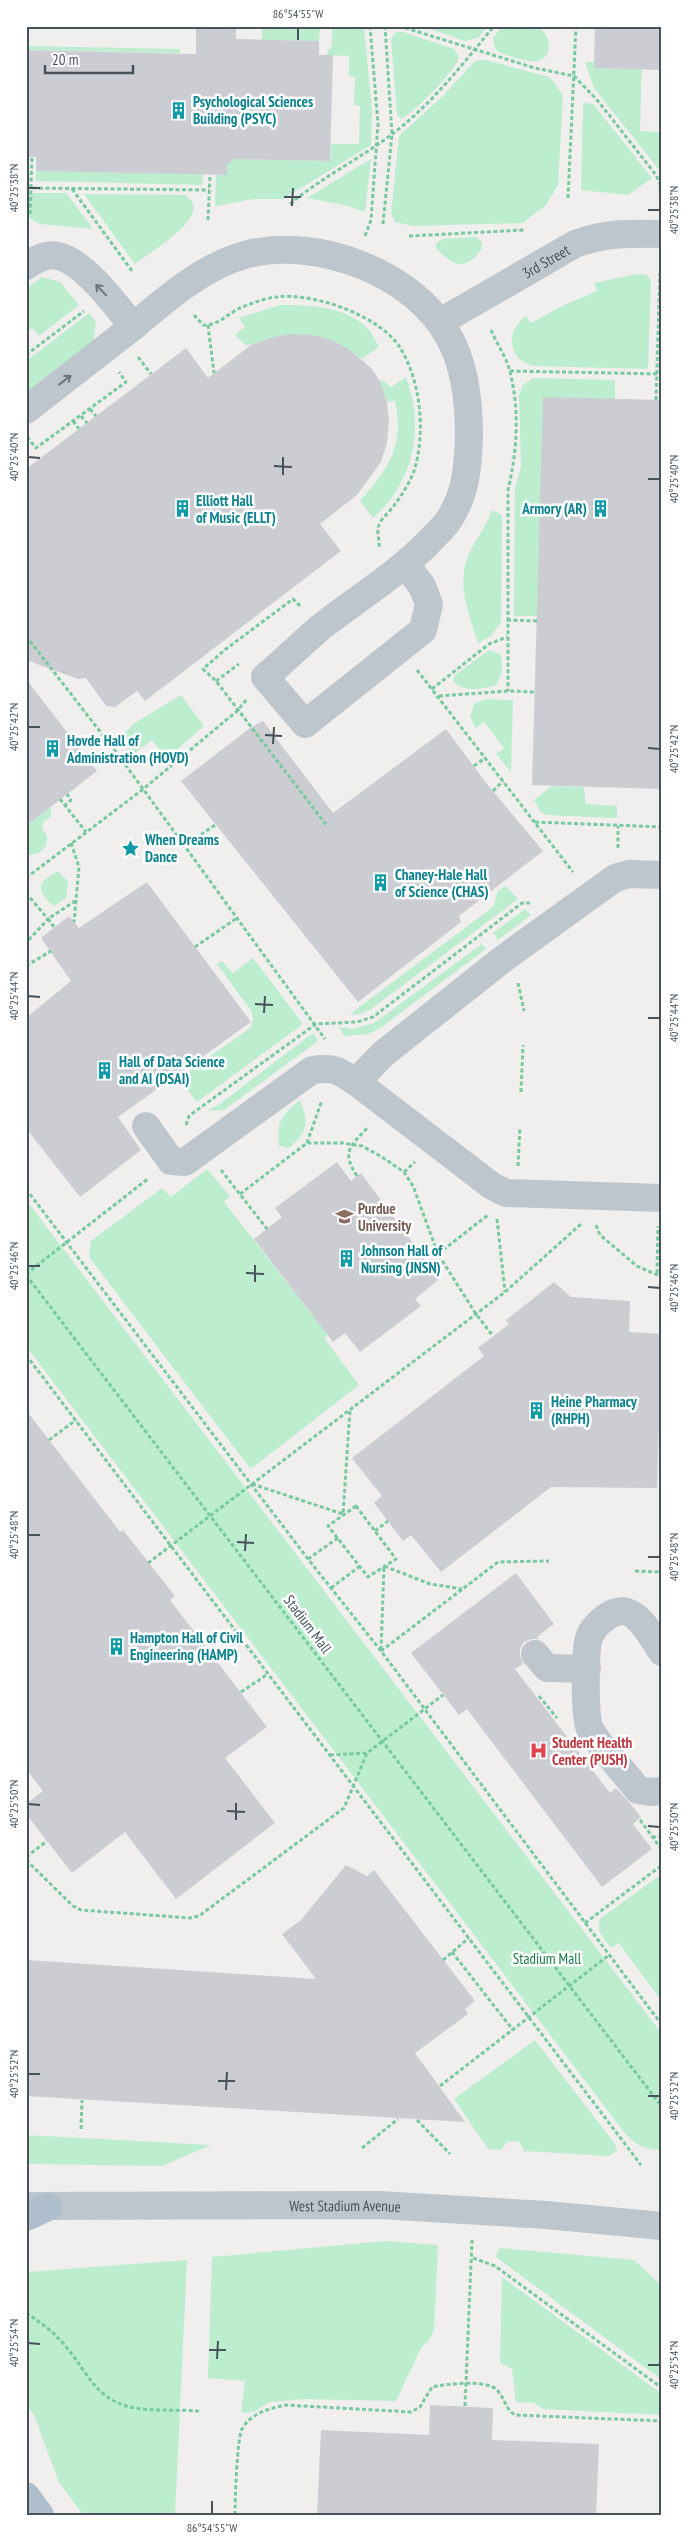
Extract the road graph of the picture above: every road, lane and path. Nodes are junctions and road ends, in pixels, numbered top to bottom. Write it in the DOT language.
graph roads {
  1 [pos="370,26"];
  2 [pos="385,26"];
  3 [pos="399,26"];
  4 [pos="494,26"];
  5 [pos="576,26"];
  6 [pos="475,50"];
  7 [pos="574,76"];
  8 [pos="392,134"];
  9 [pos="378,145"];
  10 [pos="32,157"];
  11 [pos="210,175"];
  12 [pos="28,188"];
  13 [pos="72,189"];
  14 [pos="209,190"];
  15 [pos="568,198"];
  16 [pos="290,204"];
  17 [pos="661,204"];
  18 [pos="30,214"];
  19 [pos="208,220"];
  20 [pos="384,224"];
  21 [pos="524,230"];
  22 [pos="662,234"];
  23 [pos="409,236"];
  24 [pos="356,262"];
  25 [pos="26,266"];
  26 [pos="660,270"];
  27 [pos="132,271"];
  28 [pos="86,309"];
  29 [pos="189,309"];
  30 [pos="440,322"];
  31 [pos="208,326"];
  32 [pos="491,330"];
  33 [pos="134,339"];
  34 [pos="26,355"];
  35 [pos="115,367"];
  36 [pos="510,371"];
  37 [pos="214,373"];
  38 [pos="151,374"];
  39 [pos="657,374"];
  40 [pos="662,374"];
  41 [pos="656,400"];
  42 [pos="90,409"];
  43 [pos="81,416"];
  44 [pos="96,416"];
  45 [pos="30,420"];
  46 [pos="73,421"];
  47 [pos="87,423"];
  48 [pos="79,429"];
  49 [pos="26,436"];
  50 [pos="376,554"];
  51 [pos="406,565"];
  52 [pos="285,605"];
  53 [pos="507,620"];
  54 [pos="537,621"];
  55 [pos="26,636"];
  56 [pos="506,637"];
  57 [pos="400,650"];
  58 [pos="246,658"];
  59 [pos="265,677"];
  60 [pos="216,681"];
  61 [pos="432,689"];
  62 [pos="508,692"];
  63 [pos="535,692"];
  64 [pos="438,696"];
  65 [pos="237,711"];
  66 [pos="484,758"];
  67 [pos="474,766"];
  68 [pos="503,782"];
  69 [pos="142,790"];
  70 [pos="493,791"];
  71 [pos="67,794"];
  72 [pos="60,800"];
  73 [pos="64,806"];
  74 [pos="535,822"];
  75 [pos="215,825"];
  76 [pos="327,826"];
  77 [pos="618,826"];
  78 [pos="662,827"];
  79 [pos="86,832"];
  80 [pos="71,843"];
  81 [pos="185,846"];
  82 [pos="611,851"];
  83 [pos="582,868"];
  84 [pos="574,874"];
  85 [pos="662,876"];
  86 [pos="26,878"];
  87 [pos="567,880"];
  88 [pos="26,893"];
  89 [pos="76,900"];
  90 [pos="538,903"];
  91 [pos="237,918"];
  92 [pos="48,919"];
  93 [pos="74,922"];
  94 [pos="54,927"];
  95 [pos="26,943"];
  96 [pos="195,947"];
  97 [pos="51,951"];
  98 [pos="26,966"];
  99 [pos="515,975"];
  100 [pos="524,1011"];
  101 [pos="316,1024"];
  102 [pos="327,1042"];
  103 [pos="523,1044"];
  104 [pos="356,1082"];
  105 [pos="521,1092"];
  106 [pos="324,1097"];
  107 [pos="372,1123"];
  108 [pos="146,1126"];
  109 [pos="520,1127"];
  110 [pos="307,1143"];
  111 [pos="352,1144"];
  112 [pos="205,1149"];
  113 [pos="418,1159"];
  114 [pos="171,1161"];
  115 [pos="404,1172"];
  116 [pos="518,1174"];
  117 [pos="357,1176"];
  118 [pos="26,1189"];
  119 [pos="240,1194"];
  120 [pos="660,1198"];
  121 [pos="489,1214"];
  122 [pos="497,1217"];
  123 [pos="585,1221"];
  124 [pos="595,1221"];
  125 [pos="267,1229"];
  126 [pos="66,1242"];
  127 [pos="438,1254"];
  128 [pos="657,1273"];
  129 [pos="26,1275"];
  130 [pos="662,1277"];
  131 [pos="505,1292"];
  132 [pos="476,1314"];
  133 [pos="493,1336"];
  134 [pos="26,1355"];
  135 [pos="350,1410"];
  136 [pos="76,1420"];
  137 [pos="49,1440"];
  138 [pos="251,1484"];
  139 [pos="343,1514"];
  140 [pos="211,1515"];
  141 [pos="388,1521"];
  142 [pos="375,1531"];
  143 [pos="338,1538"];
  144 [pos="170,1545"];
  145 [pos="308,1559"];
  146 [pos="148,1562"];
  147 [pos="549,1562"];
  148 [pos="360,1566"];
  149 [pos="384,1566"];
  150 [pos="635,1571"];
  151 [pos="662,1572"];
  152 [pos="331,1588"];
  153 [pos="462,1589"];
  154 [pos="381,1651"];
  155 [pos="662,1652"];
  156 [pos="535,1654"];
  157 [pos="587,1669"];
  158 [pos="268,1674"];
  159 [pos="241,1692"];
  160 [pos="443,1695"];
  161 [pos="425,1709"];
  162 [pos="383,1741"];
  163 [pos="367,1753"];
  164 [pos="329,1756"];
  165 [pos="353,1787"];
  166 [pos="662,1791"];
  167 [pos="639,1819"];
  168 [pos="652,1837"];
  169 [pos="662,1837"];
  170 [pos="47,1841"];
  171 [pos="662,1850"];
  172 [pos="26,1858"];
  173 [pos="662,1865"];
  174 [pos="585,1923"];
  175 [pos="468,1938"];
  176 [pos="452,1952"];
  177 [pos="609,1955"];
  178 [pos="443,1960"];
  179 [pos="570,1986"];
  180 [pos="529,2018"];
  181 [pos="662,2025"];
  182 [pos="513,2030"];
  183 [pos="440,2086"];
  184 [pos="82,2100"];
  185 [pos="662,2107"];
  186 [pos="398,2119"];
  187 [pos="417,2120"];
  188 [pos="80,2128"];
  189 [pos="362,2148"];
  190 [pos="450,2154"];
  191 [pos="641,2165"];
  192 [pos="33,2210"];
  193 [pos="662,2226"];
  194 [pos="472,2240"];
  195 [pos="473,2258"];
  196 [pos="26,2313"];
  197 [pos="466,2384"];
  198 [pos="662,2388"];
  199 [pos="465,2406"];
  200 [pos="199,2411"];
  201 [pos="662,2421"];
  202 [pos="26,2496"];
  203 [pos="40,2515"];
  204 [pos="235,2515"];
  1 -- 9 [label="path"];
  2 -- 8 [label="path"];
  3 -- 6 [label="path"];
  4 -- 6 [label="path"];
  5 -- 7 [label="path"];
  6 -- 7 [label="path"];
  6 -- 8 [label="path"];
  7 -- 15 [label="path"];
  7 -- 17 [label="path"];
  8 -- 9 [label="path"];
  8 -- 20 [label="path"];
  9 -- 16 [label="path"];
  9 -- 24 [label="path"];
  10 -- 12 [label="path"];
  11 -- 14 [label="path"];
  12 -- 13 [label="path"];
  12 -- 18 [label="path"];
  13 -- 14 [label="path"];
  13 -- 27 [label="path"];
  14 -- 19 [label="path"];
  21 -- 23 [label="path"];
  22 -- 30 [label="street, 3rd Street"];
  24 -- 30 [label="street"];
  24 -- 33 [label="street"];
  33 -- 25 [label="street, one-way"];
  26 -- 39 [label="path"];
  28 -- 34 [label="path"];
  29 -- 31 [label="path"];
  30 -- 51 [label="street"];
  31 -- 37 [label="path"];
  31 -- 50 [label="path"];
  32 -- 36 [label="path"];
  33 -- 38 [label="path"];
  45 -- 33 [label="street, one-way"];
  35 -- 42 [label="path"];
  36 -- 39 [label="path"];
  36 -- 53 [label="path"];
  39 -- 40 [label="path"];
  39 -- 41 [label="path"];
  42 -- 43 [label="path"];
  42 -- 44 [label="path"];
  43 -- 46 [label="path"];
  43 -- 47 [label="path"];
  45 -- 49 [label="path"];
  46 -- 48 [label="path"];
  46 -- 49 [label="path"];
  51 -- 57 [label="street"];
  51 -- 59 [label="street"];
  52 -- 60 [label="path"];
  53 -- 54 [label="path"];
  53 -- 56 [label="path"];
  55 -- 69 [label="path"];
  56 -- 61 [label="path"];
  56 -- 62 [label="path"];
  57 -- 59 [label="street"];
  57 -- 61 [label="path"];
  58 -- 60 [label="path"];
  59 -- 65 [label="path"];
  60 -- 65 [label="path"];
  61 -- 64 [label="path"];
  62 -- 63 [label="path"];
  62 -- 64 [label="path"];
  64 -- 66 [label="path"];
  65 -- 69 [label="path"];
  65 -- 76 [label="path"];
  66 -- 67 [label="path"];
  66 -- 68 [label="path"];
  68 -- 70 [label="path"];
  68 -- 74 [label="path"];
  69 -- 79 [label="path"];
  69 -- 81 [label="path"];
  71 -- 73 [label="path"];
  72 -- 73 [label="path"];
  73 -- 79 [label="path"];
  74 -- 77 [label="path"];
  74 -- 84 [label="path"];
  75 -- 81 [label="path"];
  77 -- 78 [label="path"];
  77 -- 82 [label="path"];
  79 -- 80 [label="path"];
  80 -- 86 [label="path"];
  80 -- 89 [label="path"];
  81 -- 91 [label="path"];
  83 -- 84 [label="path"];
  84 -- 87 [label="path"];
  85 -- 104 [label="street"];
  88 -- 92 [label="path"];
  89 -- 92 [label="path"];
  89 -- 93 [label="path"];
  90 -- 101 [label="path"];
  91 -- 96 [label="path"];
  91 -- 101 [label="path"];
  92 -- 94 [label="path"];
  92 -- 95 [label="path"];
  97 -- 98 [label="path"];
  99 -- 100 [label="path"];
  101 -- 102 [label="path"];
  101 -- 114 [label="path"];
  103 -- 105 [label="path"];
  104 -- 112 [label="street"];
  104 -- 120 [label="street"];
  106 -- 110 [label="path"];
  107 -- 111 [label="path"];
  108 -- 114 [label="street"];
  109 -- 116 [label="path"];
  110 -- 111 [label="path"];
  110 -- 119 [label="path"];
  111 -- 115 [label="path"];
  111 -- 117 [label="path"];
  112 -- 114 [label="street"];
  112 -- 119 [label="path"];
  113 -- 115 [label="path"];
  114 -- 126 [label="path"];
  115 -- 127 [label="path"];
  118 -- 126 [label="path"];
  119 -- 125 [label="path"];
  120 -- 128 [label="path"];
  121 -- 127 [label="path"];
  122 -- 131 [label="path"];
  123 -- 131 [label="path"];
  124 -- 128 [label="path"];
  126 -- 129 [label="path"];
  126 -- 138 [label="path"];
  127 -- 132 [label="path"];
  128 -- 130 [label="path"];
  129 -- 140 [label="path, Stadium Mall"];
  131 -- 132 [label="path"];
  132 -- 133 [label="path"];
  132 -- 135 [label="path"];
  134 -- 136 [label="path"];
  135 -- 138 [label="path"];
  135 -- 139 [label="path"];
  136 -- 137 [label="path"];
  136 -- 144 [label="path"];
  138 -- 139 [label="path"];
  138 -- 140 [label="path"];
  138 -- 145 [label="path"];
  139 -- 142 [label="path"];
  139 -- 143 [label="path"];
  140 -- 144 [label="path"];
  140 -- 162 [label="path, Stadium Mall"];
  141 -- 142 [label="path"];
  142 -- 149 [label="path"];
  143 -- 145 [label="path"];
  143 -- 148 [label="path"];
  144 -- 146 [label="path"];
  144 -- 158 [label="path"];
  145 -- 152 [label="path"];
  147 -- 153 [label="path"];
  148 -- 149 [label="path"];
  148 -- 152 [label="path"];
  149 -- 153 [label="path"];
  149 -- 154 [label="path"];
  150 -- 151 [label="path"];
  152 -- 154 [label="path"];
  153 -- 154 [label="path"];
  154 -- 161 [label="path"];
  155 -- 157 [label="street"];
  156 -- 157 [label="street"];
  157 -- 166 [label="street"];
  158 -- 159 [label="path"];
  158 -- 164 [label="path"];
  160 -- 161 [label="path"];
  161 -- 162 [label="path"];
  161 -- 174 [label="path"];
  162 -- 163 [label="path"];
  162 -- 179 [label="path, Stadium Mall"];
  163 -- 164 [label="path"];
  163 -- 165 [label="path"];
  164 -- 165 [label="path"];
  165 -- 172 [label="path"];
  165 -- 175 [label="path"];
  167 -- 168 [label="path"];
  168 -- 169 [label="path"];
  168 -- 171 [label="path"];
  170 -- 172 [label="path"];
  173 -- 174 [label="path"];
  174 -- 177 [label="path"];
  175 -- 176 [label="path"];
  175 -- 180 [label="path"];
  176 -- 178 [label="path"];
  176 -- 182 [label="path"];
  177 -- 179 [label="path"];
  177 -- 181 [label="path"];
  179 -- 180 [label="path"];
  179 -- 185 [label="path, Stadium Mall"];
  180 -- 182 [label="path"];
  180 -- 191 [label="path"];
  182 -- 183 [label="path"];
  184 -- 188 [label="path"];
  186 -- 189 [label="path"];
  187 -- 190 [label="path"];
  192 -- 193 [label="street, West Stadium Avenue"];
  194 -- 195 [label="path"];
  195 -- 197 [label="path"];
  195 -- 198 [label="path"];
  196 -- 200 [label="path"];
  197 -- 199 [label="path"];
  197 -- 201 [label="path"];
  197 -- 204 [label="path"];
  202 -- 203 [label="main road"];
}
